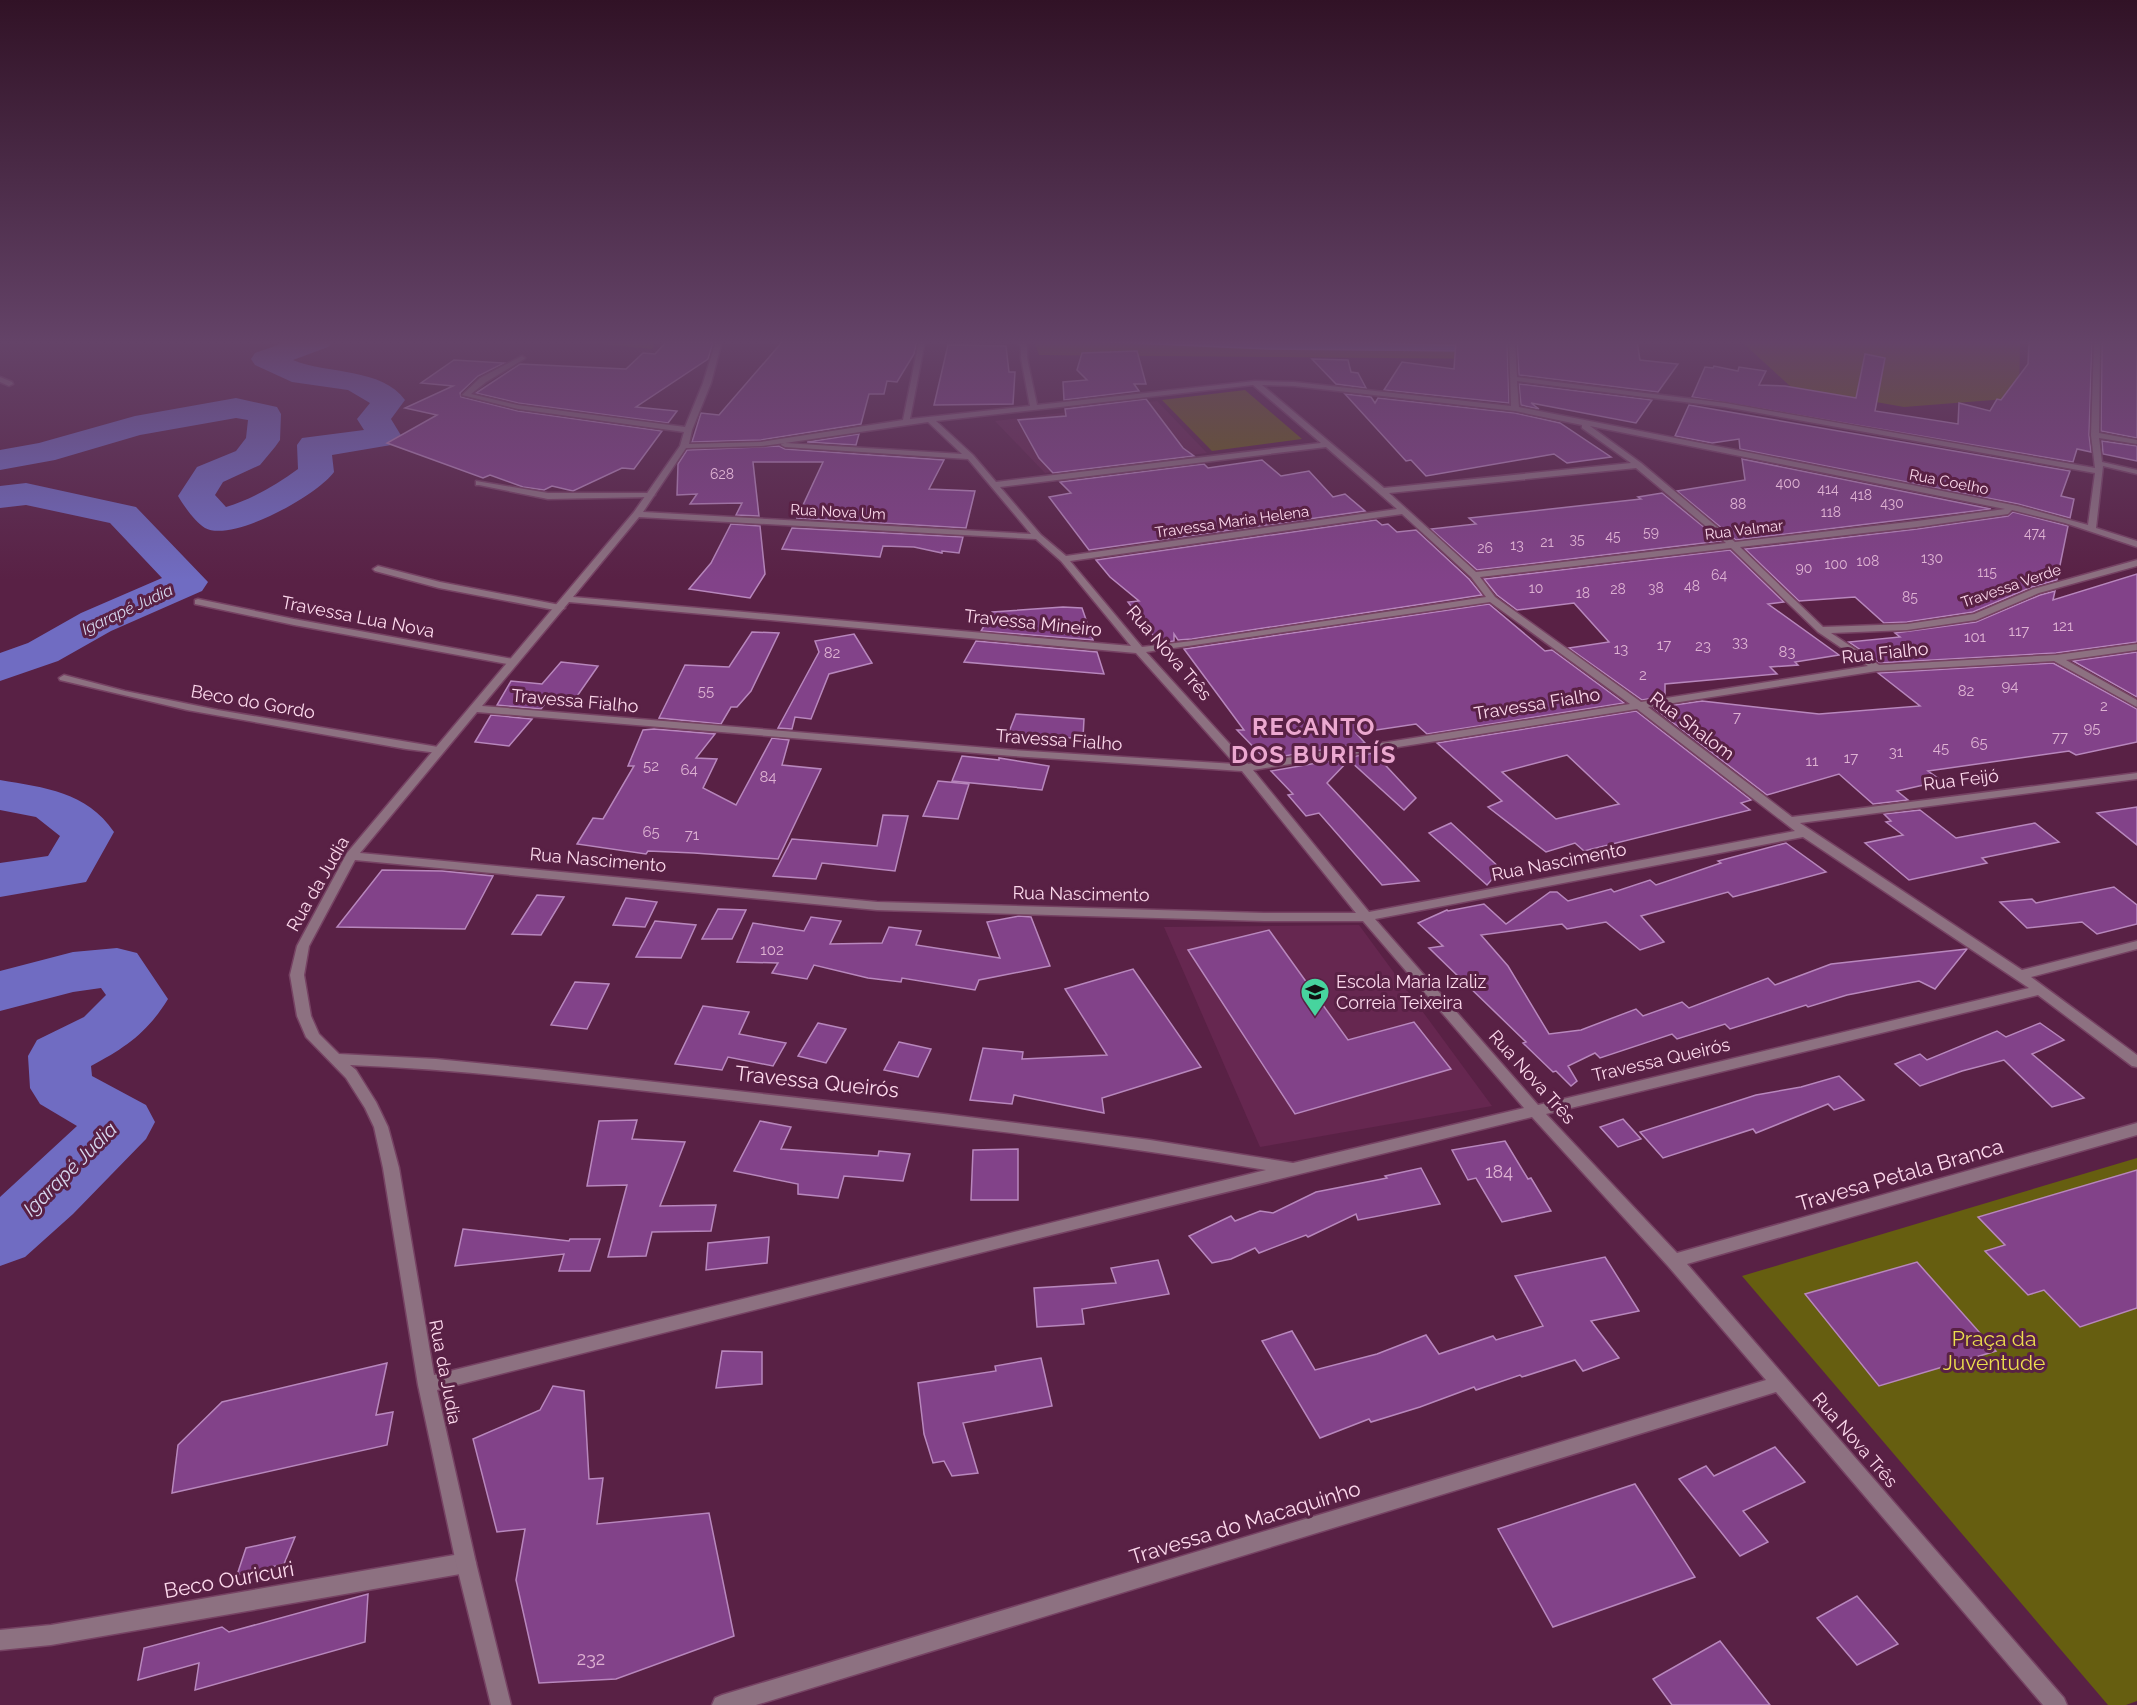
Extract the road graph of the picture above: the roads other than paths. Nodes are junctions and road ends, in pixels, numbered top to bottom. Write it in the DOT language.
graph roads {
  1 [pos="931,420"];
  2 [pos="618,421"];
  3 [pos="692,421"];
  4 [pos="924,421"];
  5 [pos="1297,421"];
  6 [pos="1570,421"];
  7 [pos="1819,421"];
  8 [pos="2095,421"];
  9 [pos="906,422"];
  10 [pos="1581,423"];
  11 [pos="688,430"];
  12 [pos="2095,435"];
  13 [pos="2137,442"];
  14 [pos="761,444"];
  15 [pos="1325,445"];
  16 [pos="684,446"];
  17 [pos="970,457"];
  18 [pos="1638,465"];
  19 [pos="2098,467"];
  20 [pos="2137,472"];
  21 [pos="479,483"];
  22 [pos="993,484"];
  23 [pos="1382,491"];
  24 [pos="651,495"];
  25 [pos="2018,509"];
  26 [pos="1404,511"];
  27 [pos="637,514"];
  28 [pos="2092,528"];
  29 [pos="1038,537"];
  30 [pos="2137,544"];
  31 [pos="1733,545"];
  32 [pos="1064,559"];
  33 [pos="2137,563"];
  34 [pos="378,569"];
  35 [pos="1474,575"];
  36 [pos="1492,600"];
  37 [pos="198,602"];
  38 [pos="564,603"];
  39 [pos="1821,630"];
  40 [pos="2137,647"];
  41 [pos="1138,650"];
  42 [pos="2056,658"];
  43 [pos="513,662"];
  44 [pos="1877,668"];
  45 [pos="64,678"];
  46 [pos="2137,704"];
  47 [pos="1638,705"];
  48 [pos="475,709"];
  49 [pos="438,750"];
  50 [pos="1245,768"];
  51 [pos="2137,776"];
  52 [pos="1791,821"];
  53 [pos="1805,833"];
  54 [pos="351,856"];
  55 [pos="1366,917"];
  56 [pos="2137,945"];
  57 [pos="2020,975"];
  58 [pos="2040,990"];
  59 [pos="335,1059"];
  60 [pos="2137,1062"];
  61 [pos="1534,1110"];
  62 [pos="2137,1128"];
  63 [pos="1291,1167"];
  64 [pos="1674,1261"];
  65 [pos="1780,1383"];
  66 [pos="427,1385"];
  67 [pos="466,1563"];
  68 [pos="0,1640"];
  69 [pos="501,1705"];
  70 [pos="723,1705"];
  71 [pos="2057,1705"];
  1 -- 17 [label="street, Rua Nova Três"];
  2 -- 11 [label="street"];
  3 -- 11 [label="street, Rua da Judia"];
  4 -- 9 [label="street, Rua Coelho"];
  5 -- 15 [label="street, Rua Shalom"];
  6 -- 10 [label="street, Rua Coelho"];
  7 -- 19 [label="street"];
  8 -- 12 [label="street"];
  9 -- 14 [label="street, Rua Coelho"];
  10 -- 18 [label="street"];
  10 -- 25 [label="street, Rua Coelho"];
  11 -- 16 [label="street, Rua da Judia"];
  12 -- 13 [label="street"];
  12 -- 19 [label="street"];
  14 -- 16 [label="street, Rua Coelho"];
  14 -- 17 [label="street"];
  15 -- 22 [label="street"];
  15 -- 23 [label="street, Rua Shalom"];
  16 -- 24 [label="street, Rua da Judia"];
  17 -- 22 [label="street, Rua Nova Três"];
  18 -- 23 [label="street"];
  18 -- 31 [label="street"];
  19 -- 20 [label="street"];
  19 -- 28 [label="street"];
  21 -- 24 [label="street"];
  22 -- 29 [label="street, Rua Nova Três"];
  23 -- 26 [label="street, Rua Shalom"];
  24 -- 27 [label="street, Rua da Judia"];
  25 -- 28 [label="street, Rua Coelho"];
  25 -- 31 [label="street, Rua Valmar"];
  26 -- 32 [label="street, Travessa Maria Helena"];
  26 -- 35 [label="street, Rua Shalom"];
  27 -- 29 [label="street, Rua Nova Um"];
  27 -- 38 [label="street, Rua da Judia"];
  28 -- 30 [label="street, Rua Coelho"];
  29 -- 32 [label="street, Rua Nova Três"];
  31 -- 35 [label="street, Rua Valmar"];
  31 -- 39 [label="street"];
  32 -- 41 [label="street, Rua Nova Três"];
  33 -- 39 [label="street, Travessa Verde"];
  34 -- 38 [label="street, Travessa Mineiro"];
  35 -- 36 [label="street, Rua Shalom"];
  36 -- 41 [label="street, Travessa Mineiro"];
  36 -- 47 [label="street, Rua Shalom"];
  37 -- 43 [label="street, Travessa Lua Nova"];
  38 -- 41 [label="street, Travessa Mineiro"];
  38 -- 43 [label="street, Rua da Judia"];
  39 -- 44 [label="street"];
  40 -- 42 [label="street, Rua Fialho"];
  41 -- 50 [label="street, Rua Nova Três"];
  42 -- 44 [label="street, Rua Fialho"];
  42 -- 46 [label="street"];
  43 -- 48 [label="street, Rua da Judia"];
  44 -- 47 [label="street, Rua Fialho"];
  45 -- 49 [label="street, Beco do Gordo"];
  47 -- 50 [label="street, Travessa Fialho"];
  47 -- 52 [label="street, Rua Shalom"];
  48 -- 49 [label="street, Rua da Judia"];
  48 -- 50 [label="street, Travessa Fialho"];
  49 -- 54 [label="street, Rua da Judia"];
  50 -- 55 [label="street, Rua Nova Três"];
  51 -- 52 [label="street, Rua Feijó"];
  52 -- 53 [label="street, Rua Shalom"];
  53 -- 55 [label="street, Rua Nascimento"];
  53 -- 57 [label="street, Rua Shalom"];
  54 -- 55 [label="street, Rua Nascimento"];
  54 -- 59 [label="street, Rua da Judia"];
  55 -- 61 [label="street, Rua Nova Três"];
  56 -- 57 [label="street"];
  57 -- 58 [label="street, Rua Shalom"];
  58 -- 60 [label="street, Rua Shalom"];
  58 -- 61 [label="street, Travessa Queirós"];
  59 -- 63 [label="street, Travessa Queirós"];
  59 -- 66 [label="street, Rua da Judia"];
  61 -- 63 [label="street, Travessa Queirós"];
  61 -- 64 [label="street, Rua Nova Três"];
  62 -- 64 [label="street, Travesa Petala Branca"];
  63 -- 66 [label="street, Travessa Queirós"];
  64 -- 65 [label="street, Rua Nova Três"];
  65 -- 70 [label="street, Travessa do Macaquinho"];
  65 -- 71 [label="street, Rua Nova Três"];
  66 -- 67 [label="street, Rua da Judia"];
  67 -- 68 [label="street, Beco Ouricuri"];
  67 -- 69 [label="street, Rua da Judia"];
}
